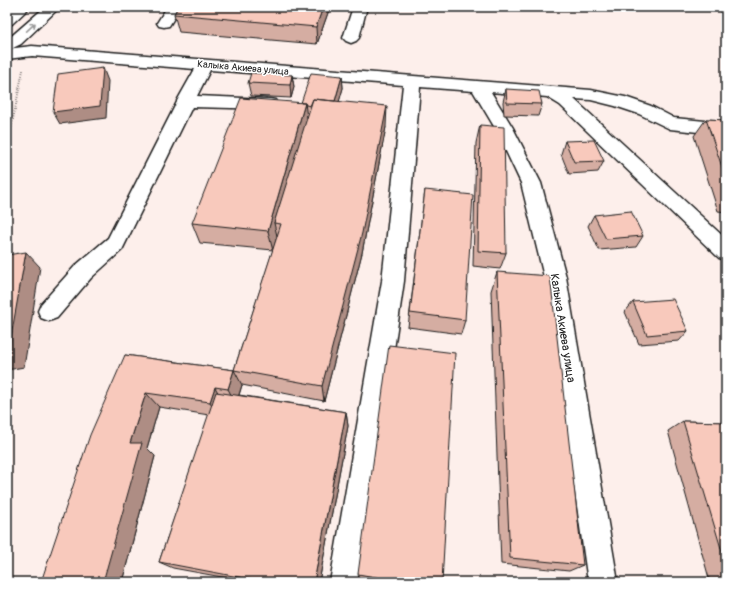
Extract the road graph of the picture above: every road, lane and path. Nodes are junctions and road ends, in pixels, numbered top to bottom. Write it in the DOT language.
graph roads {
  1 [pos="23,7"];
  2 [pos="53,7"];
  3 [pos="174,7"];
  4 [pos="360,7"];
  5 [pos="7,21"];
  6 [pos="164,22"];
  7 [pos="351,38"];
  8 [pos="7,46"];
  9 [pos="7,54"];
  10 [pos="205,64"];
  11 [pos="23,69"];
  12 [pos="412,82"];
  13 [pos="478,87"];
  14 [pos="551,92"];
  15 [pos="185,101"];
  16 [pos="288,105"];
  17 [pos="726,130"];
  18 [pos="7,149"];
  19 [pos="724,248"];
  20 [pos="49,311"];
  21 [pos="344,582"];
  22 [pos="603,582"];
  1 -- 5 [label="main road"];
  8 -- 2 [label="main road, one-way"];
  3 -- 6 [label="main road"];
  4 -- 7 [label="main road"];
  9 -- 10 [label="main road, Калыка Акиева улица"];
  10 -- 12 [label="main road, Калыка Акиева улица"];
  10 -- 15 [label="main road"];
  11 -- 18 [label="path"];
  12 -- 13 [label="main road, Калыка Акиева улица"];
  12 -- 21 [label="main road"];
  13 -- 14 [label="main road, Калыка Акиева улица"];
  13 -- 22 [label="main road, Калыка Акиева улица"];
  14 -- 17 [label="main road"];
  14 -- 19 [label="main road, Калыка Акиева улица"];
  15 -- 16 [label="main road"];
  15 -- 20 [label="main road"];
}
